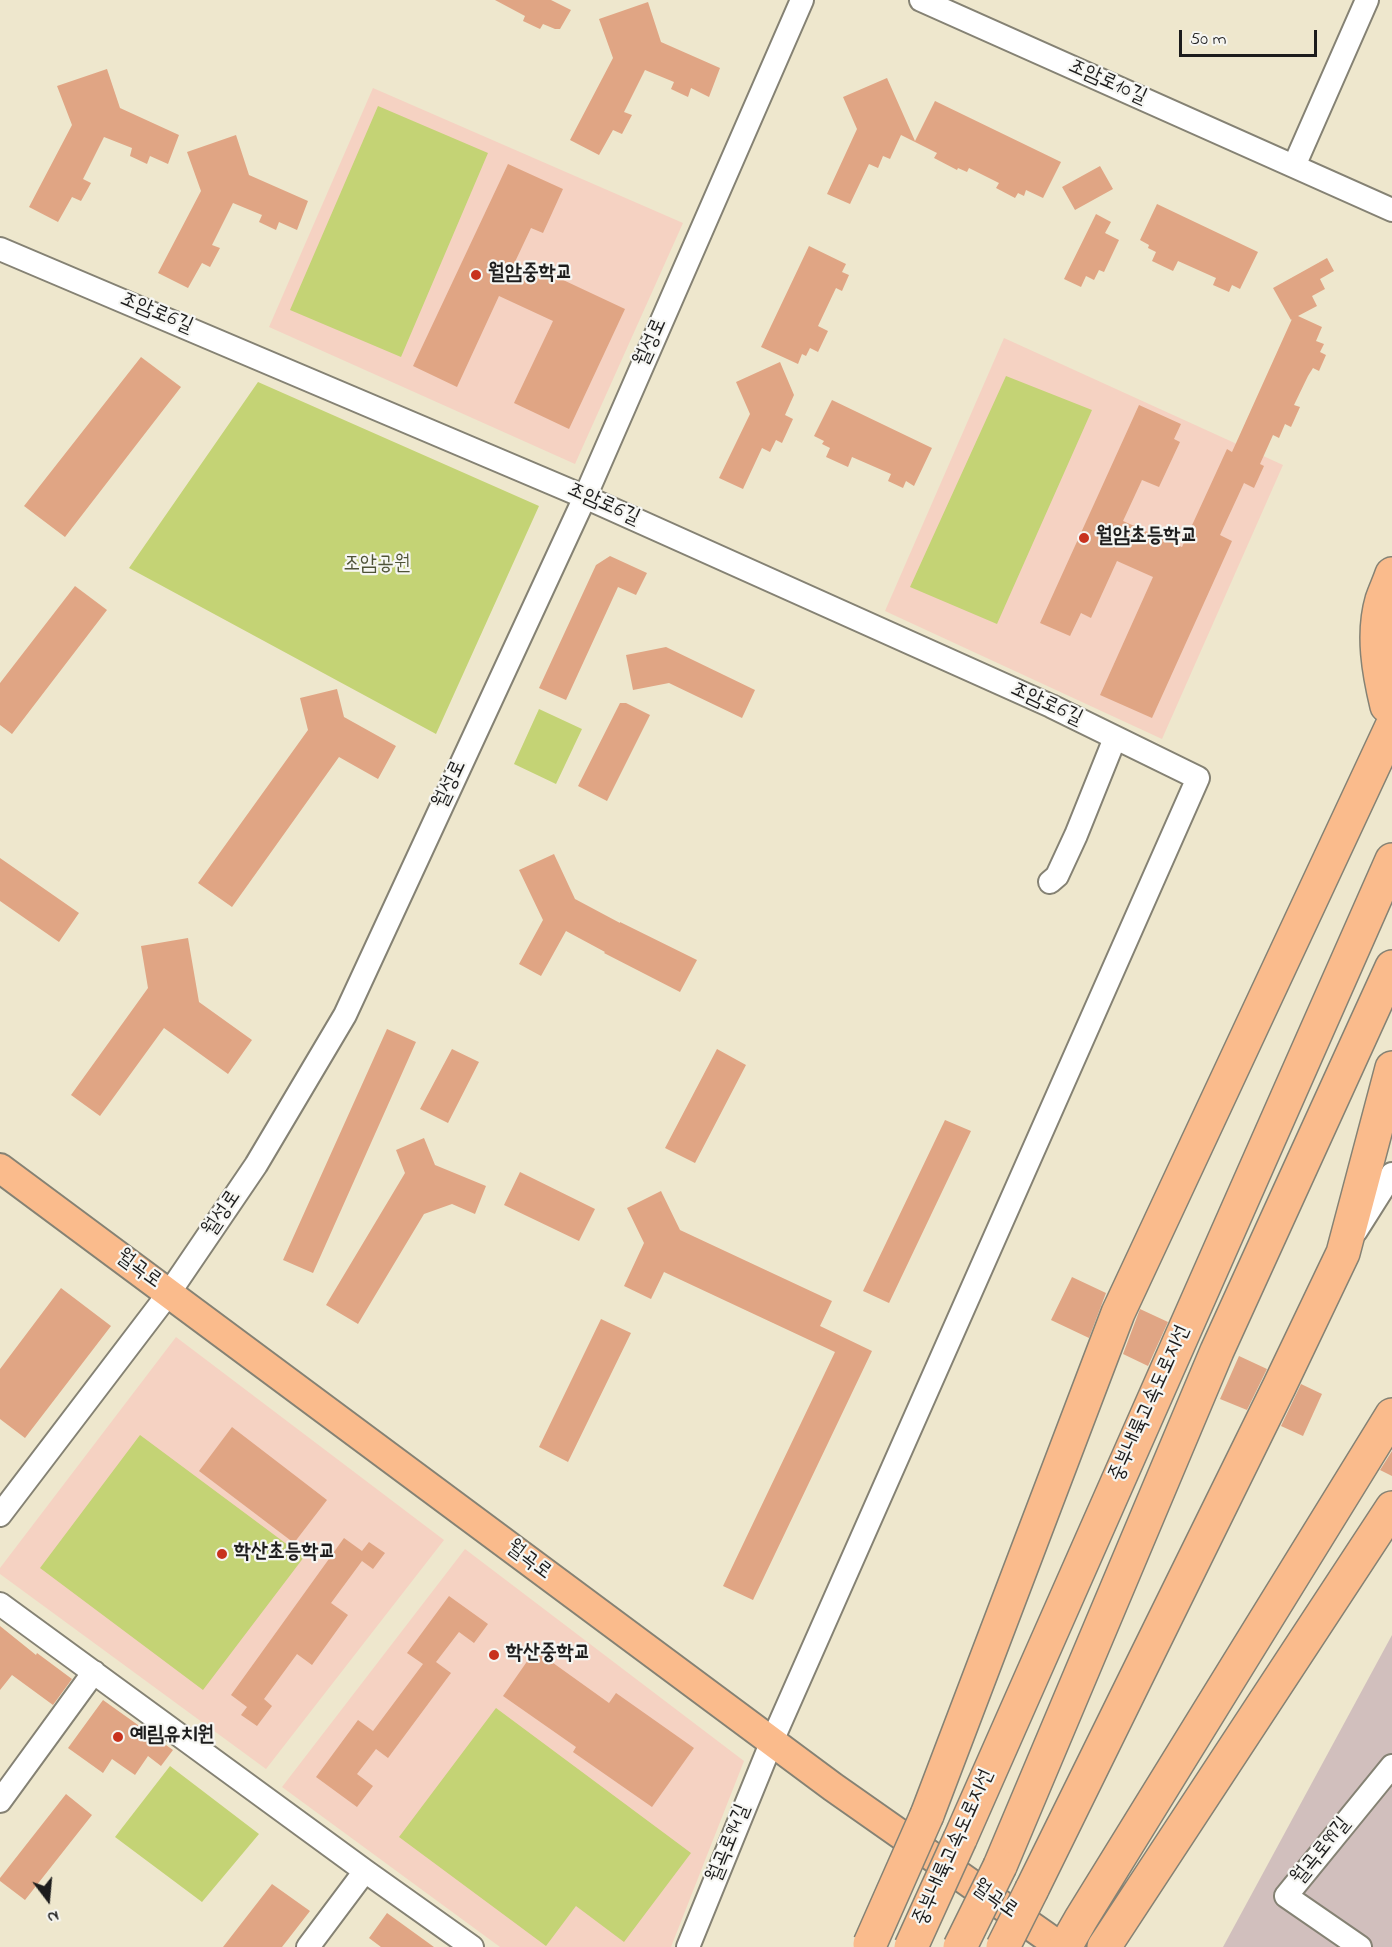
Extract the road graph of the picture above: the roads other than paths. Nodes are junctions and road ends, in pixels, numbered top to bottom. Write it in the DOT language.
graph roads {
  1 [pos="802,0"];
  2 [pos="921,0"];
  3 [pos="1368,0"];
  4 [pos="1294,166"];
  5 [pos="1392,210"];
  6 [pos="0,249"];
  7 [pos="585,497"];
  8 [pos="1392,574"];
  9 [pos="1389,716"];
  10 [pos="1115,738"];
  11 [pos="1198,778"];
  12 [pos="1392,860"];
  13 [pos="1050,882"];
  14 [pos="1392,967"];
  15 [pos="1392,1068"];
  16 [pos="0,1168"];
  17 [pos="1392,1174"];
  18 [pos="1343,1253"];
  19 [pos="169,1293"];
  20 [pos="1392,1415"];
  21 [pos="1392,1508"];
  22 [pos="0,1515"];
  23 [pos="0,1604"];
  24 [pos="94,1672"];
  25 [pos="772,1741"];
  26 [pos="1392,1766"];
  27 [pos="0,1801"];
  28 [pos="365,1871"];
  29 [pos="1073,1933"];
  30 [pos="1106,1943"];
  31 [pos="869,1945"];
  32 [pos="308,1947"];
  33 [pos="472,1947"];
  34 [pos="688,1947"];
  35 [pos="911,1947"];
  36 [pos="960,1947"];
  37 [pos="1003,1947"];
  38 [pos="1060,1947"];
  39 [pos="1360,1947"];
  1 -- 7 [label="street, 월성로"];
  2 -- 4 [label="street, 조암로10길"];
  3 -- 4 [label="street"];
  4 -- 5 [label="street, 조암로10길"];
  6 -- 7 [label="street, 조암로6길"];
  7 -- 10 [label="street, 조암로6길"];
  7 -- 19 [label="street, 월성로"];
  8 -- 9 [label="highway"];
  9 -- 31 [label="highway, bridge"];
  10 -- 11 [label="street, 조암로6길"];
  10 -- 13 [label="street"];
  11 -- 25 [label="street, 월곡로94길"];
  12 -- 35 [label="highway, 중부내륙고속도로지선, bridge"];
  14 -- 36 [label="highway, 중부내륙고속도로지선, bridge"];
  15 -- 18 [label="highway"];
  16 -- 19 [label="main road, 월곡로"];
  17 -- 18 [label="street"];
  18 -- 37 [label="highway, bridge"];
  19 -- 22 [label="street, 월성로"];
  19 -- 25 [label="main road, 월곡로"];
  20 -- 29 [label="highway"];
  21 -- 30 [label="highway"];
  23 -- 24 [label="street"];
  24 -- 27 [label="street"];
  24 -- 28 [label="street"];
  25 -- 34 [label="street, 월곡로94길"];
  25 -- 38 [label="main road, 월곡로"];
  26 -- 39 [label="street, 월곡로99길"];
  28 -- 32 [label="street"];
  28 -- 33 [label="street"];
}
